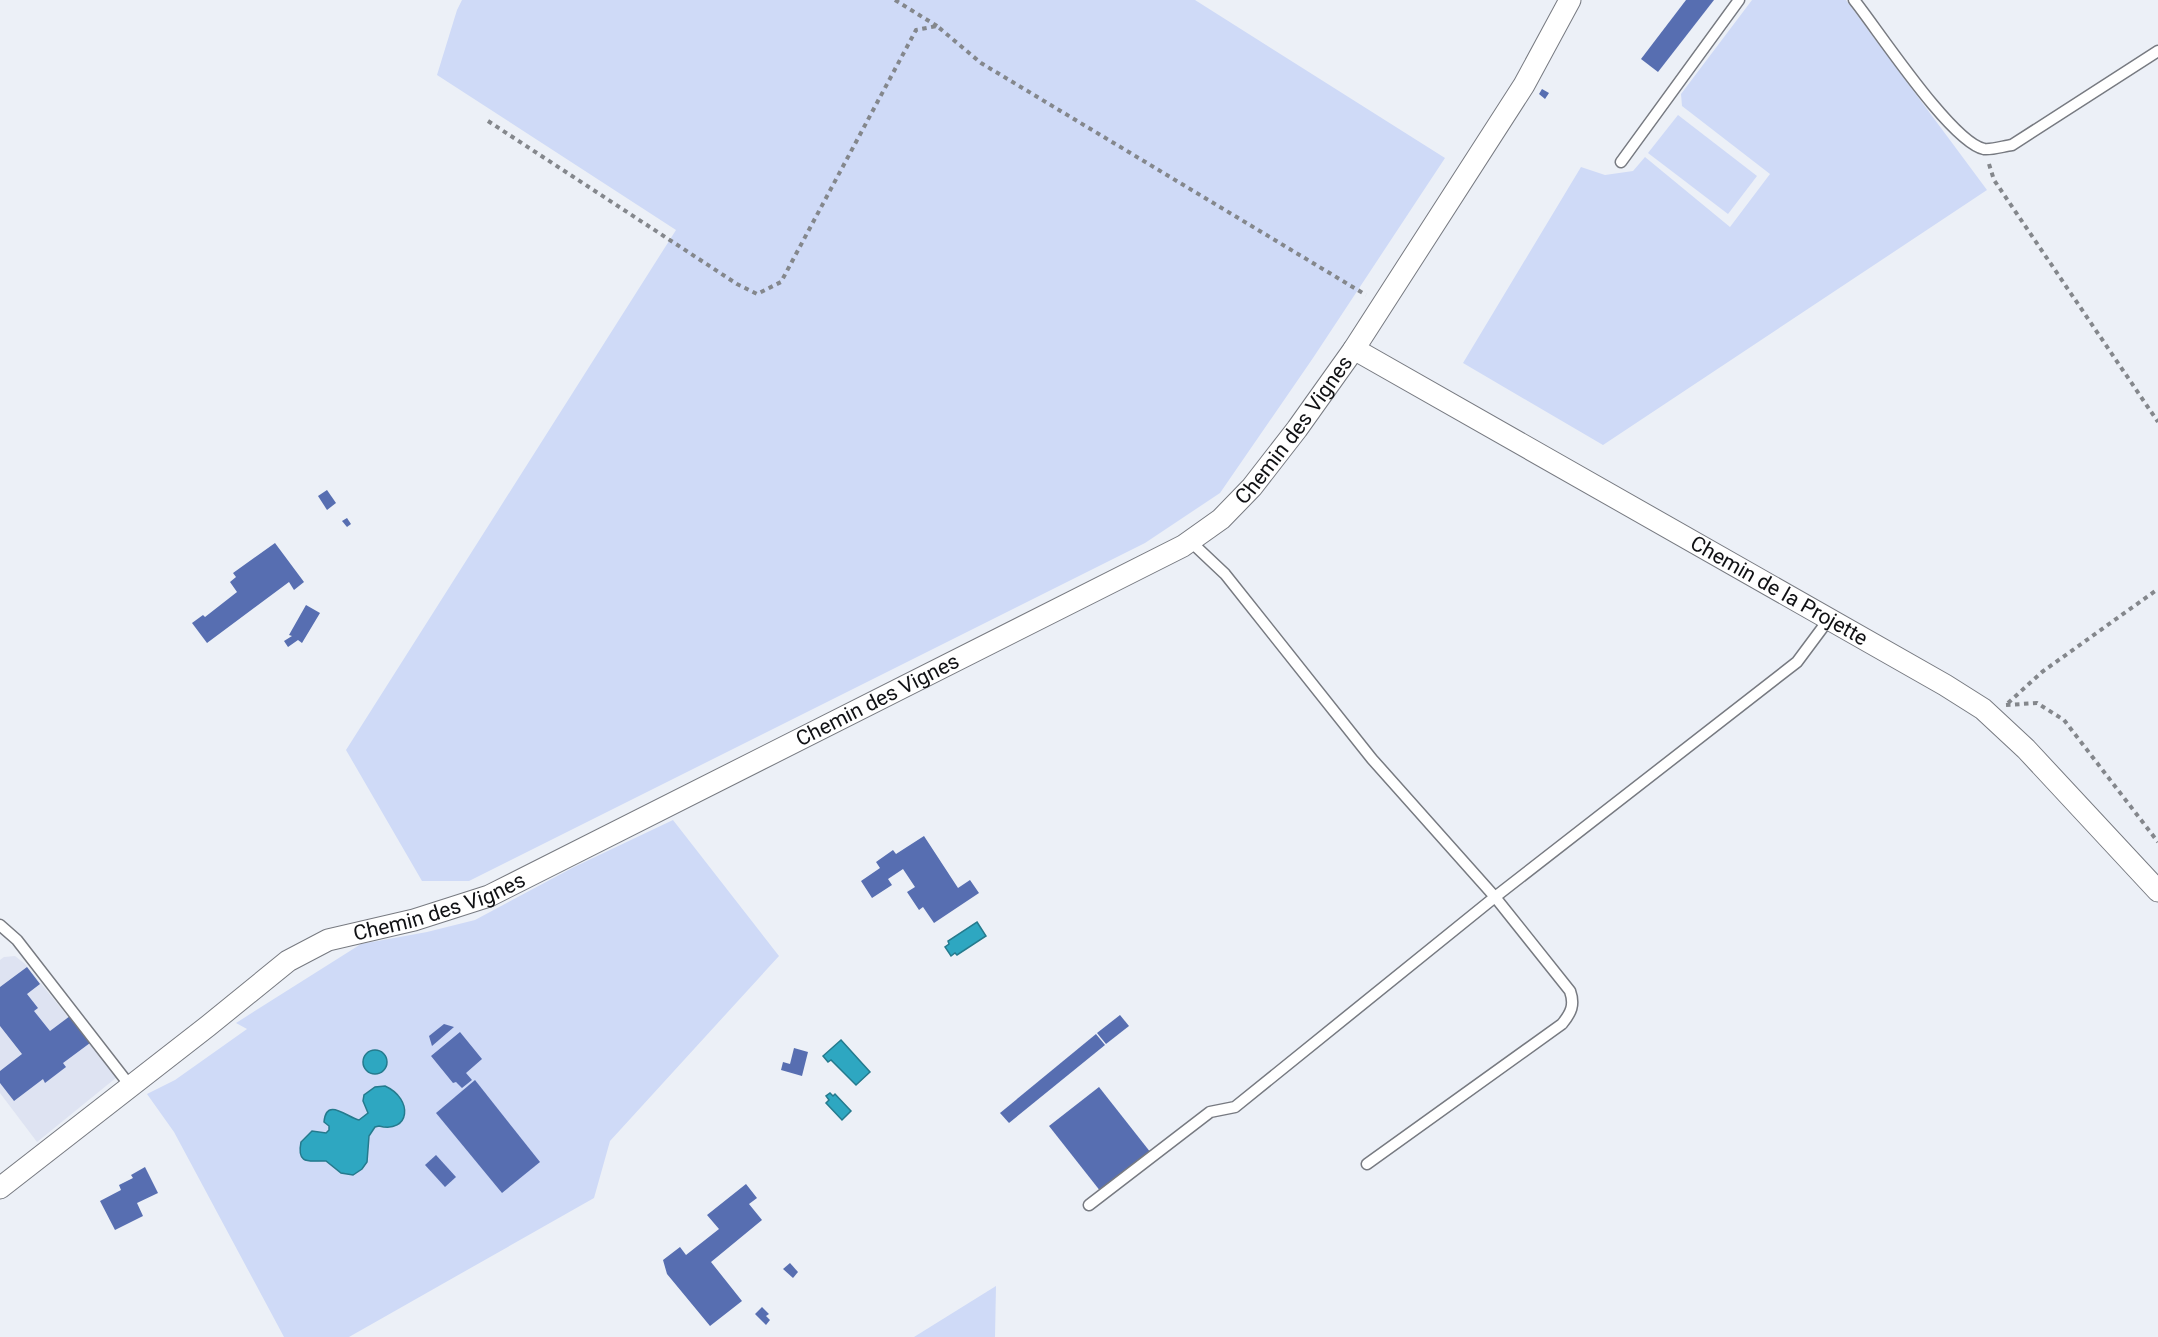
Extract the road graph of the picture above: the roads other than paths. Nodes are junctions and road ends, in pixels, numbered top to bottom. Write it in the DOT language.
graph roads {
  1 [pos="1570,0"];
  2 [pos="1739,0"];
  3 [pos="1854,0"];
  4 [pos="2158,51"];
  5 [pos="1621,162"];
  6 [pos="1354,349"];
  7 [pos="1190,541"];
  8 [pos="1829,619"];
  9 [pos="2158,891"];
  10 [pos="1495,897"];
  11 [pos="0,925"];
  12 [pos="131,1087"];
  13 [pos="1367,1164"];
  14 [pos="0,1188"];
  15 [pos="1089,1205"];
  1 -- 6 [label="street, Chemin des Vignes"];
  2 -- 5 [label="lane"];
  3 -- 4 [label="lane"];
  6 -- 7 [label="street, Chemin des Vignes"];
  6 -- 8 [label="street, Chemin de la Projette"];
  7 -- 10 [label="lane"];
  7 -- 12 [label="street, Chemin des Vignes"];
  8 -- 9 [label="street, Chemin de la Projette"];
  8 -- 10 [label="lane"];
  10 -- 13 [label="lane"];
  10 -- 15 [label="lane"];
  11 -- 12 [label="lane"];
  12 -- 14 [label="street, Chemin des Vignes"];
}
